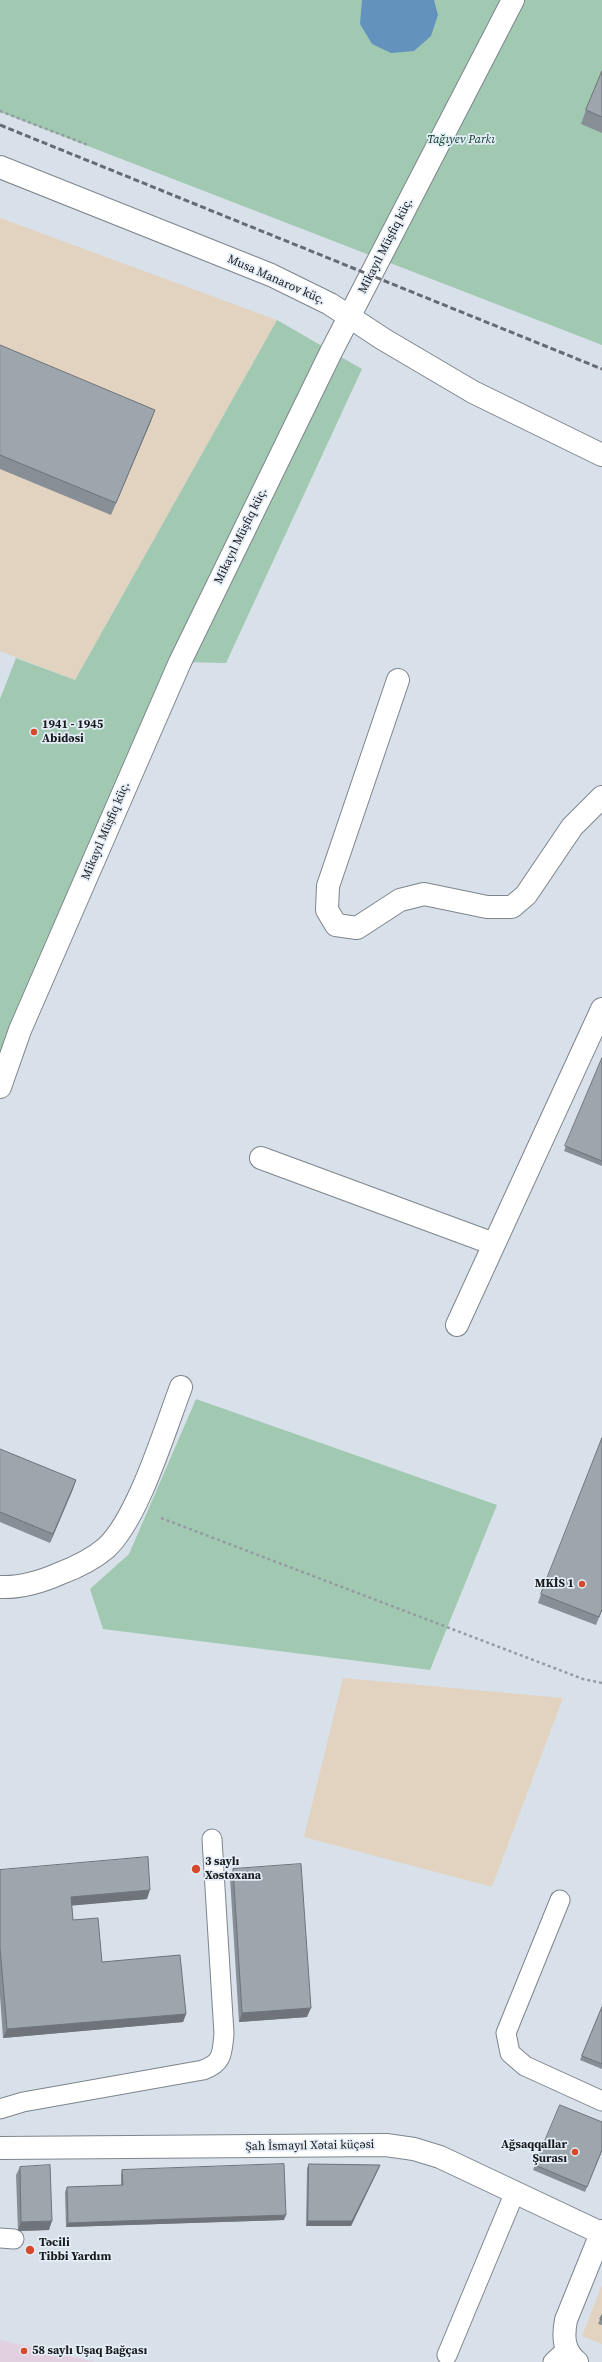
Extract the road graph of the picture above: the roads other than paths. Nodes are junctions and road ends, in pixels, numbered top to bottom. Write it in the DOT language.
graph roads {
  1 [pos="513,0"];
  2 [pos="0,167"];
  3 [pos="349,317"];
  4 [pos="602,455"];
  5 [pos="398,680"];
  6 [pos="602,797"];
  7 [pos="602,1009"];
  8 [pos="0,1087"];
  9 [pos="261,1158"];
  10 [pos="494,1244"];
  11 [pos="458,1325"];
  12 [pos="181,1386"];
  13 [pos="0,1587"];
  14 [pos="212,1839"];
  15 [pos="560,1900"];
  16 [pos="602,2101"];
  17 [pos="0,2109"];
  18 [pos="0,2148"];
  19 [pos="515,2192"];
  20 [pos="601,2232"];
  21 [pos="447,2355"];
  22 [pos="565,2358"];
  1 -- 3 [label="street, Mikayıl Müşfiq küç."];
  2 -- 3 [label="street, Musa Manarov küç."];
  3 -- 4 [label="street, Musa Manarov küç."];
  3 -- 8 [label="street, Mikayıl Müşfiq küç."];
  5 -- 6 [label="street"];
  7 -- 10 [label="street"];
  9 -- 10 [label="street"];
  10 -- 11 [label="street"];
  12 -- 13 [label="street"];
  14 -- 17 [label="lane"];
  15 -- 16 [label="lane"];
  18 -- 19 [label="street, Şah İsmayıl Xətai küçəsi"];
  19 -- 20 [label="street, Şah İsmayıl Xətai küçəsi"];
  19 -- 21 [label="lane"];
  20 -- 22 [label="street"];
}
